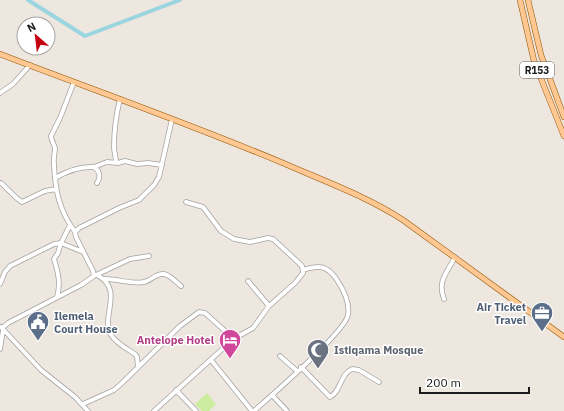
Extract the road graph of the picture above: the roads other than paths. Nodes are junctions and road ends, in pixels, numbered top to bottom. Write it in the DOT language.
graph roads {
  1 [pos="520,0"];
  2 [pos="528,0"];
  3 [pos="0,54"];
  4 [pos="30,65"];
  5 [pos="74,82"];
  6 [pos="0,93"];
  7 [pos="120,100"];
  8 [pos="564,117"];
  9 [pos="172,119"];
  10 [pos="564,136"];
  11 [pos="116,162"];
  12 [pos="162,165"];
  13 [pos="94,168"];
  14 [pos="55,178"];
  15 [pos="1,183"];
  16 [pos="97,183"];
  17 [pos="56,189"];
  18 [pos="186,202"];
  19 [pos="70,225"];
  20 [pos="75,232"];
  21 [pos="61,243"];
  22 [pos="84,252"];
  23 [pos="149,256"];
  24 [pos="455,257"];
  25 [pos="303,270"];
  26 [pos="95,276"];
  27 [pos="103,279"];
  28 [pos="248,281"];
  29 [pos="0,284"];
  30 [pos="60,284"];
  31 [pos="181,286"];
  32 [pos="63,294"];
  33 [pos="57,297"];
  34 [pos="444,299"];
  35 [pos="269,306"];
  36 [pos="2,328"];
  37 [pos="564,337"];
  38 [pos="234,339"];
  39 [pos="0,349"];
  40 [pos="280,356"];
  41 [pos="211,360"];
  42 [pos="138,367"];
  43 [pos="301,367"];
  44 [pos="297,371"];
  45 [pos="379,382"];
  46 [pos="176,390"];
  47 [pos="272,395"];
  48 [pos="83,404"];
  49 [pos="88,411"];
  50 [pos="154,411"];
  51 [pos="196,411"];
  52 [pos="253,411"];
  53 [pos="287,411"];
  1 -- 10 [label="main road, R153"];
  2 -- 8 [label="main road, R153"];
  3 -- 4 [label="main road"];
  4 -- 5 [label="main road"];
  4 -- 6 [label="street"];
  5 -- 7 [label="main road"];
  5 -- 14 [label="street"];
  7 -- 9 [label="main road"];
  7 -- 11 [label="street"];
  9 -- 12 [label="street"];
  9 -- 24 [label="main road"];
  11 -- 12 [label="street"];
  11 -- 13 [label="street"];
  12 -- 20 [label="street"];
  13 -- 14 [label="street"];
  13 -- 16 [label="street"];
  14 -- 17 [label="street"];
  15 -- 17 [label="street"];
  17 -- 19 [label="street"];
  18 -- 25 [label="street"];
  19 -- 20 [label="street"];
  19 -- 21 [label="street"];
  20 -- 22 [label="street"];
  21 -- 22 [label="street"];
  21 -- 29 [label="street"];
  21 -- 30 [label="street"];
  22 -- 26 [label="street"];
  23 -- 26 [label="street"];
  24 -- 34 [label="street"];
  24 -- 37 [label="main road"];
  25 -- 35 [label="street"];
  25 -- 43 [label="street"];
  26 -- 27 [label="street"];
  26 -- 32 [label="street"];
  27 -- 31 [label="street"];
  27 -- 42 [label="street"];
  28 -- 35 [label="street"];
  30 -- 32 [label="street"];
  30 -- 33 [label="street"];
  32 -- 33 [label="street"];
  33 -- 36 [label="street"];
  35 -- 38 [label="street"];
  36 -- 39 [label="street"];
  36 -- 48 [label="street"];
  38 -- 41 [label="street"];
  38 -- 42 [label="street"];
  40 -- 44 [label="street"];
  41 -- 46 [label="street"];
  41 -- 52 [label="street"];
  42 -- 48 [label="street"];
  43 -- 44 [label="street"];
  43 -- 45 [label="street"];
  44 -- 47 [label="street"];
  46 -- 50 [label="street"];
  46 -- 51 [label="street"];
  47 -- 52 [label="street"];
  47 -- 53 [label="street"];
  48 -- 49 [label="street"];
}
